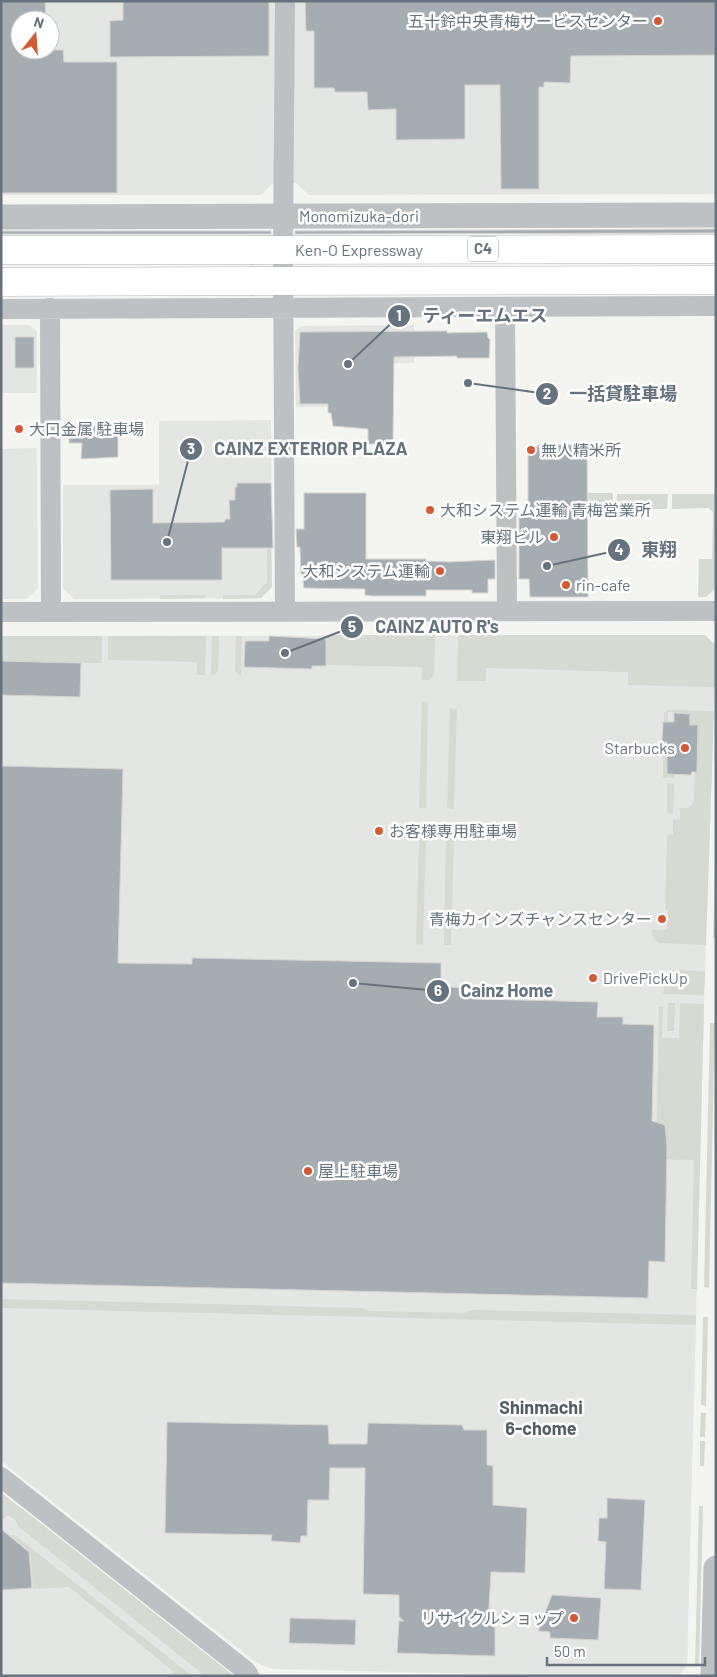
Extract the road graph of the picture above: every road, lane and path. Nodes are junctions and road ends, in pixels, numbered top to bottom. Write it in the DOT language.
graph roads {
  1 [pos="285,1"];
  2 [pos="716,215"];
  3 [pos="283,216"];
  4 [pos="1,217"];
  5 [pos="716,248"];
  6 [pos="1,250"];
  7 [pos="716,280"];
  8 [pos="1,282"];
  9 [pos="716,306"];
  10 [pos="504,307"];
  11 [pos="50,308"];
  12 [pos="283,308"];
  13 [pos="1,309"];
  14 [pos="51,611"];
  15 [pos="507,611"];
  16 [pos="716,611"];
  17 [pos="1,612"];
  18 [pos="285,612"];
  19 [pos="1,1477"];
  20 [pos="716,1568"];
  21 [pos="249,1676"];
  22 [pos="713,1676"];
  1 -- 3 [label="street"];
  2 -- 3 [label="street, Monomizuka-dori"];
  3 -- 4 [label="street, Monomizuka-dori"];
  3 -- 12 [label="street"];
  5 -- 6 [label="highway, Ken-O Expressway / C4, bridge"];
  7 -- 8 [label="highway, Ken-O Expressway / C4, bridge"];
  9 -- 10 [label="street"];
  10 -- 12 [label="street"];
  10 -- 15 [label="street"];
  11 -- 12 [label="street"];
  11 -- 13 [label="street"];
  11 -- 14 [label="street"];
  12 -- 18 [label="street"];
  14 -- 17 [label="street"];
  14 -- 18 [label="street"];
  15 -- 16 [label="street"];
  15 -- 18 [label="street"];
  19 -- 21 [label="street"];
  20 -- 22 [label="street"];
}
